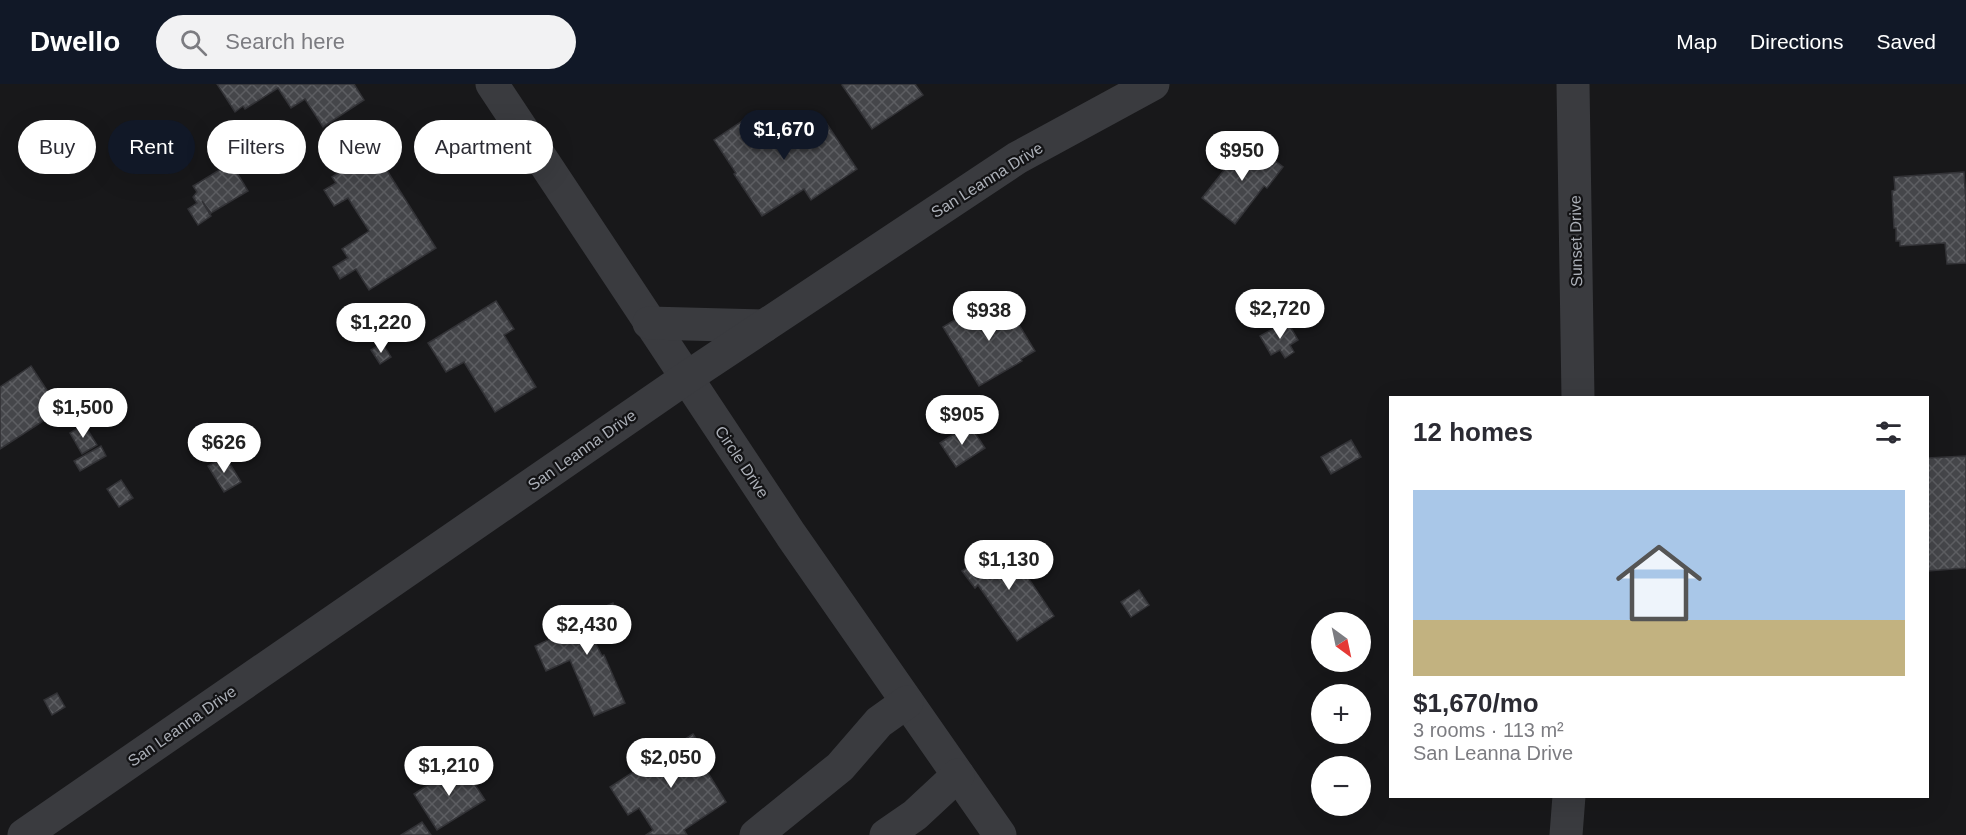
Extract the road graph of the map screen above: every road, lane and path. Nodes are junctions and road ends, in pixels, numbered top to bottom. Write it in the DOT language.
graph roads {
  1 [pos="492,84"];
  2 [pos="1153,84"];
  3 [pos="1573,84"];
  4 [pos="649,323"];
  5 [pos="764,326"];
  6 [pos="686,378"];
  7 [pos="1578,396"];
  8 [pos="907,702"];
  9 [pos="958,775"];
  10 [pos="1569,798"];
  11 [pos="24,835"];
  12 [pos="756,835"];
  13 [pos="886,835"];
  14 [pos="1000,835"];
  15 [pos="1566,835"];
  1 -- 4 [label="street, Circle Drive"];
  2 -- 5 [label="street, San Leanna Drive"];
  3 -- 7 [label="street, Sunset Drive"];
  4 -- 5 [label="street"];
  4 -- 6 [label="street, Circle Drive"];
  5 -- 6 [label="street, San Leanna Drive"];
  6 -- 8 [label="street, Circle Drive"];
  6 -- 11 [label="street, San Leanna Drive"];
  8 -- 9 [label="street, Circle Drive"];
  8 -- 12 [label="street"];
  9 -- 13 [label="street"];
  9 -- 14 [label="street, Circle Drive"];
  10 -- 15 [label="street"];
}
